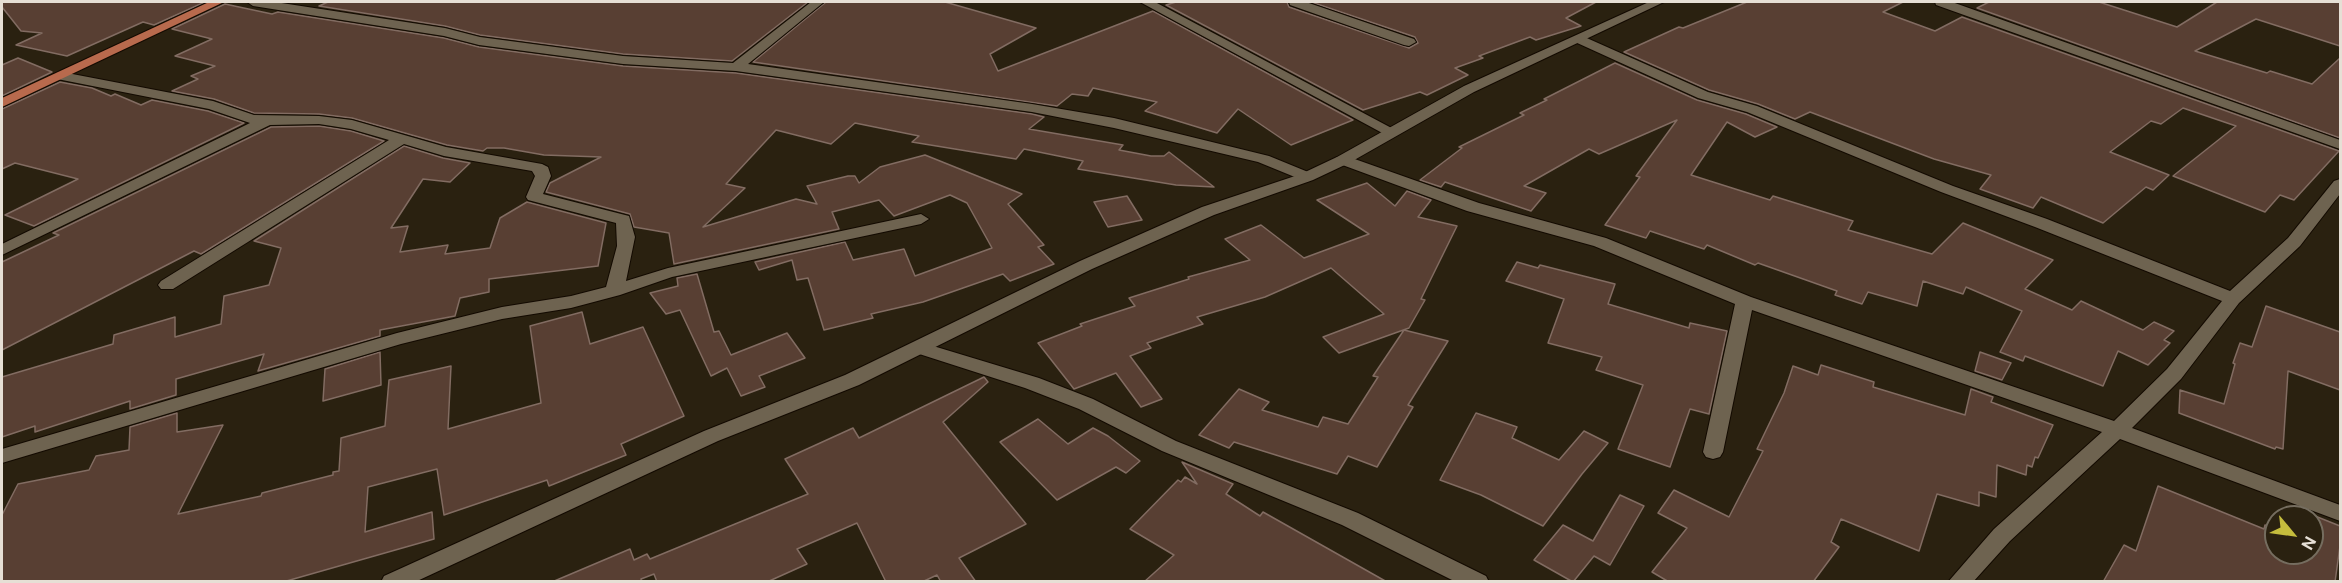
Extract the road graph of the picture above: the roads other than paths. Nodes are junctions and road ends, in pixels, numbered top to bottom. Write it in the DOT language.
graph roads {
  1 [pos="205,2"];
  2 [pos="218,2"];
  3 [pos="253,2"];
  4 [pos="818,2"];
  5 [pos="1146,2"];
  6 [pos="1295,2"];
  7 [pos="1658,2"];
  8 [pos="1941,2"];
  9 [pos="1580,39"];
  10 [pos="1409,42"];
  11 [pos="736,67"];
  12 [pos="62,76"];
  13 [pos="2,95"];
  14 [pos="2,104"];
  15 [pos="267,122"];
  16 [pos="1391,132"];
  17 [pos="402,139"];
  18 [pos="2340,145"];
  19 [pos="1343,160"];
  20 [pos="1307,177"];
  21 [pos="2340,184"];
  22 [pos="921,219"];
  23 [pos="2,250"];
  24 [pos="167,285"];
  25 [pos="614,291"];
  26 [pos="2233,299"];
  27 [pos="1745,301"];
  28 [pos="920,348"];
  29 [pos="2117,430"];
  30 [pos="1713,452"];
  31 [pos="2,456"];
  32 [pos="2340,513"];
  33 [pos="392,582"];
  34 [pos="1478,582"];
  35 [pos="1959,582"];
  1 -- 13 [label="main road"];
  2 -- 12 [label="main road"];
  3 -- 11 [label="street"];
  4 -- 11 [label="street"];
  5 -- 16 [label="street"];
  6 -- 10 [label="street"];
  7 -- 9 [label="street"];
  8 -- 18 [label="street"];
  9 -- 16 [label="street"];
  9 -- 26 [label="street"];
  11 -- 20 [label="street"];
  12 -- 14 [label="main road"];
  12 -- 15 [label="street"];
  15 -- 17 [label="street"];
  15 -- 23 [label="street"];
  16 -- 19 [label="street"];
  17 -- 24 [label="street"];
  17 -- 25 [label="street"];
  19 -- 20 [label="street"];
  19 -- 27 [label="street"];
  20 -- 28 [label="street"];
  21 -- 26 [label="street"];
  22 -- 25 [label="street"];
  25 -- 31 [label="street"];
  26 -- 29 [label="street"];
  27 -- 29 [label="street"];
  27 -- 30 [label="street"];
  28 -- 33 [label="street"];
  28 -- 34 [label="street"];
  29 -- 32 [label="street"];
  29 -- 35 [label="street"];
}
